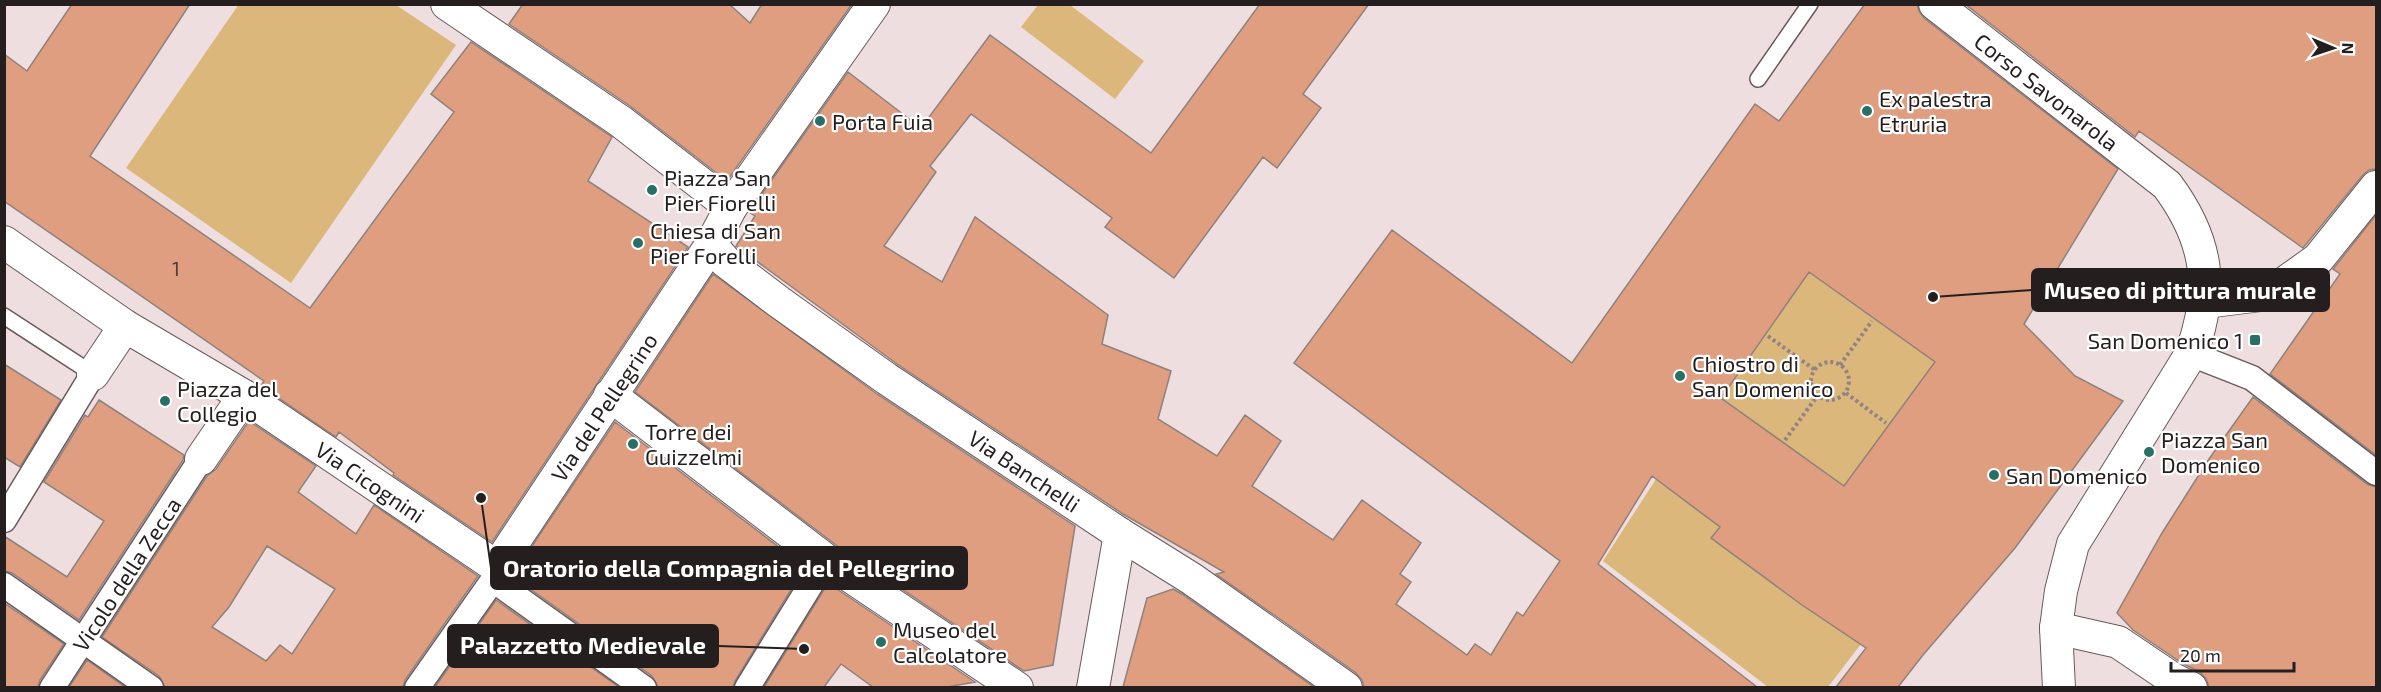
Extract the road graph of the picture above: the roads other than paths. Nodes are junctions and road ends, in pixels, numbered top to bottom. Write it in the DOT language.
graph roads {
  1 [pos="447,4"];
  2 [pos="874,4"];
  3 [pos="1810,4"];
  4 [pos="1935,4"];
  5 [pos="1758,79"];
  6 [pos="2376,187"];
  7 [pos="731,207"];
  8 [pos="4,242"];
  9 [pos="711,245"];
  10 [pos="2205,302"];
  11 [pos="4,316"];
  12 [pos="125,326"];
  13 [pos="2191,354"];
  14 [pos="93,374"];
  15 [pos="610,395"];
  16 [pos="244,396"];
  17 [pos="201,459"];
  18 [pos="2376,473"];
  19 [pos="4,520"];
  20 [pos="1120,534"];
  21 [pos="826,560"];
  22 [pos="495,574"];
  23 [pos="4,585"];
  24 [pos="2056,628"];
  25 [pos="83,642"];
  26 [pos="2182,683"];
  27 [pos="52,687"];
  28 [pos="151,687"];
  29 [pos="417,687"];
  30 [pos="644,687"];
  31 [pos="747,687"];
  32 [pos="1017,687"];
  33 [pos="1093,687"];
  34 [pos="1347,687"];
  35 [pos="2059,687"];
  1 -- 7 [label="street"];
  2 -- 7 [label="street"];
  3 -- 5 [label="lane"];
  4 -- 10 [label="street, Corso Savonarola"];
  6 -- 10 [label="street"];
  7 -- 9 [label="street"];
  8 -- 12 [label="street"];
  9 -- 15 [label="street, Via del Pellegrino"];
  9 -- 20 [label="street, Via Banchelli"];
  10 -- 13 [label="street"];
  11 -- 14 [label="lane"];
  12 -- 14 [label="street"];
  12 -- 16 [label="street"];
  13 -- 18 [label="street"];
  13 -- 24 [label="street"];
  14 -- 19 [label="street"];
  15 -- 21 [label="street"];
  15 -- 22 [label="street, Via del Pellegrino"];
  16 -- 17 [label="street"];
  16 -- 22 [label="street, Via Cicognini"];
  17 -- 25 [label="street, Vicolo della Zecca"];
  20 -- 33 [label="street"];
  20 -- 34 [label="street, Via Banchelli"];
  21 -- 31 [label="street"];
  21 -- 32 [label="street"];
  22 -- 29 [label="street"];
  22 -- 30 [label="street"];
  23 -- 25 [label="street"];
  24 -- 26 [label="street"];
  24 -- 35 [label="street"];
  25 -- 27 [label="street, Vicolo della Zecca"];
  25 -- 28 [label="street"];
}
